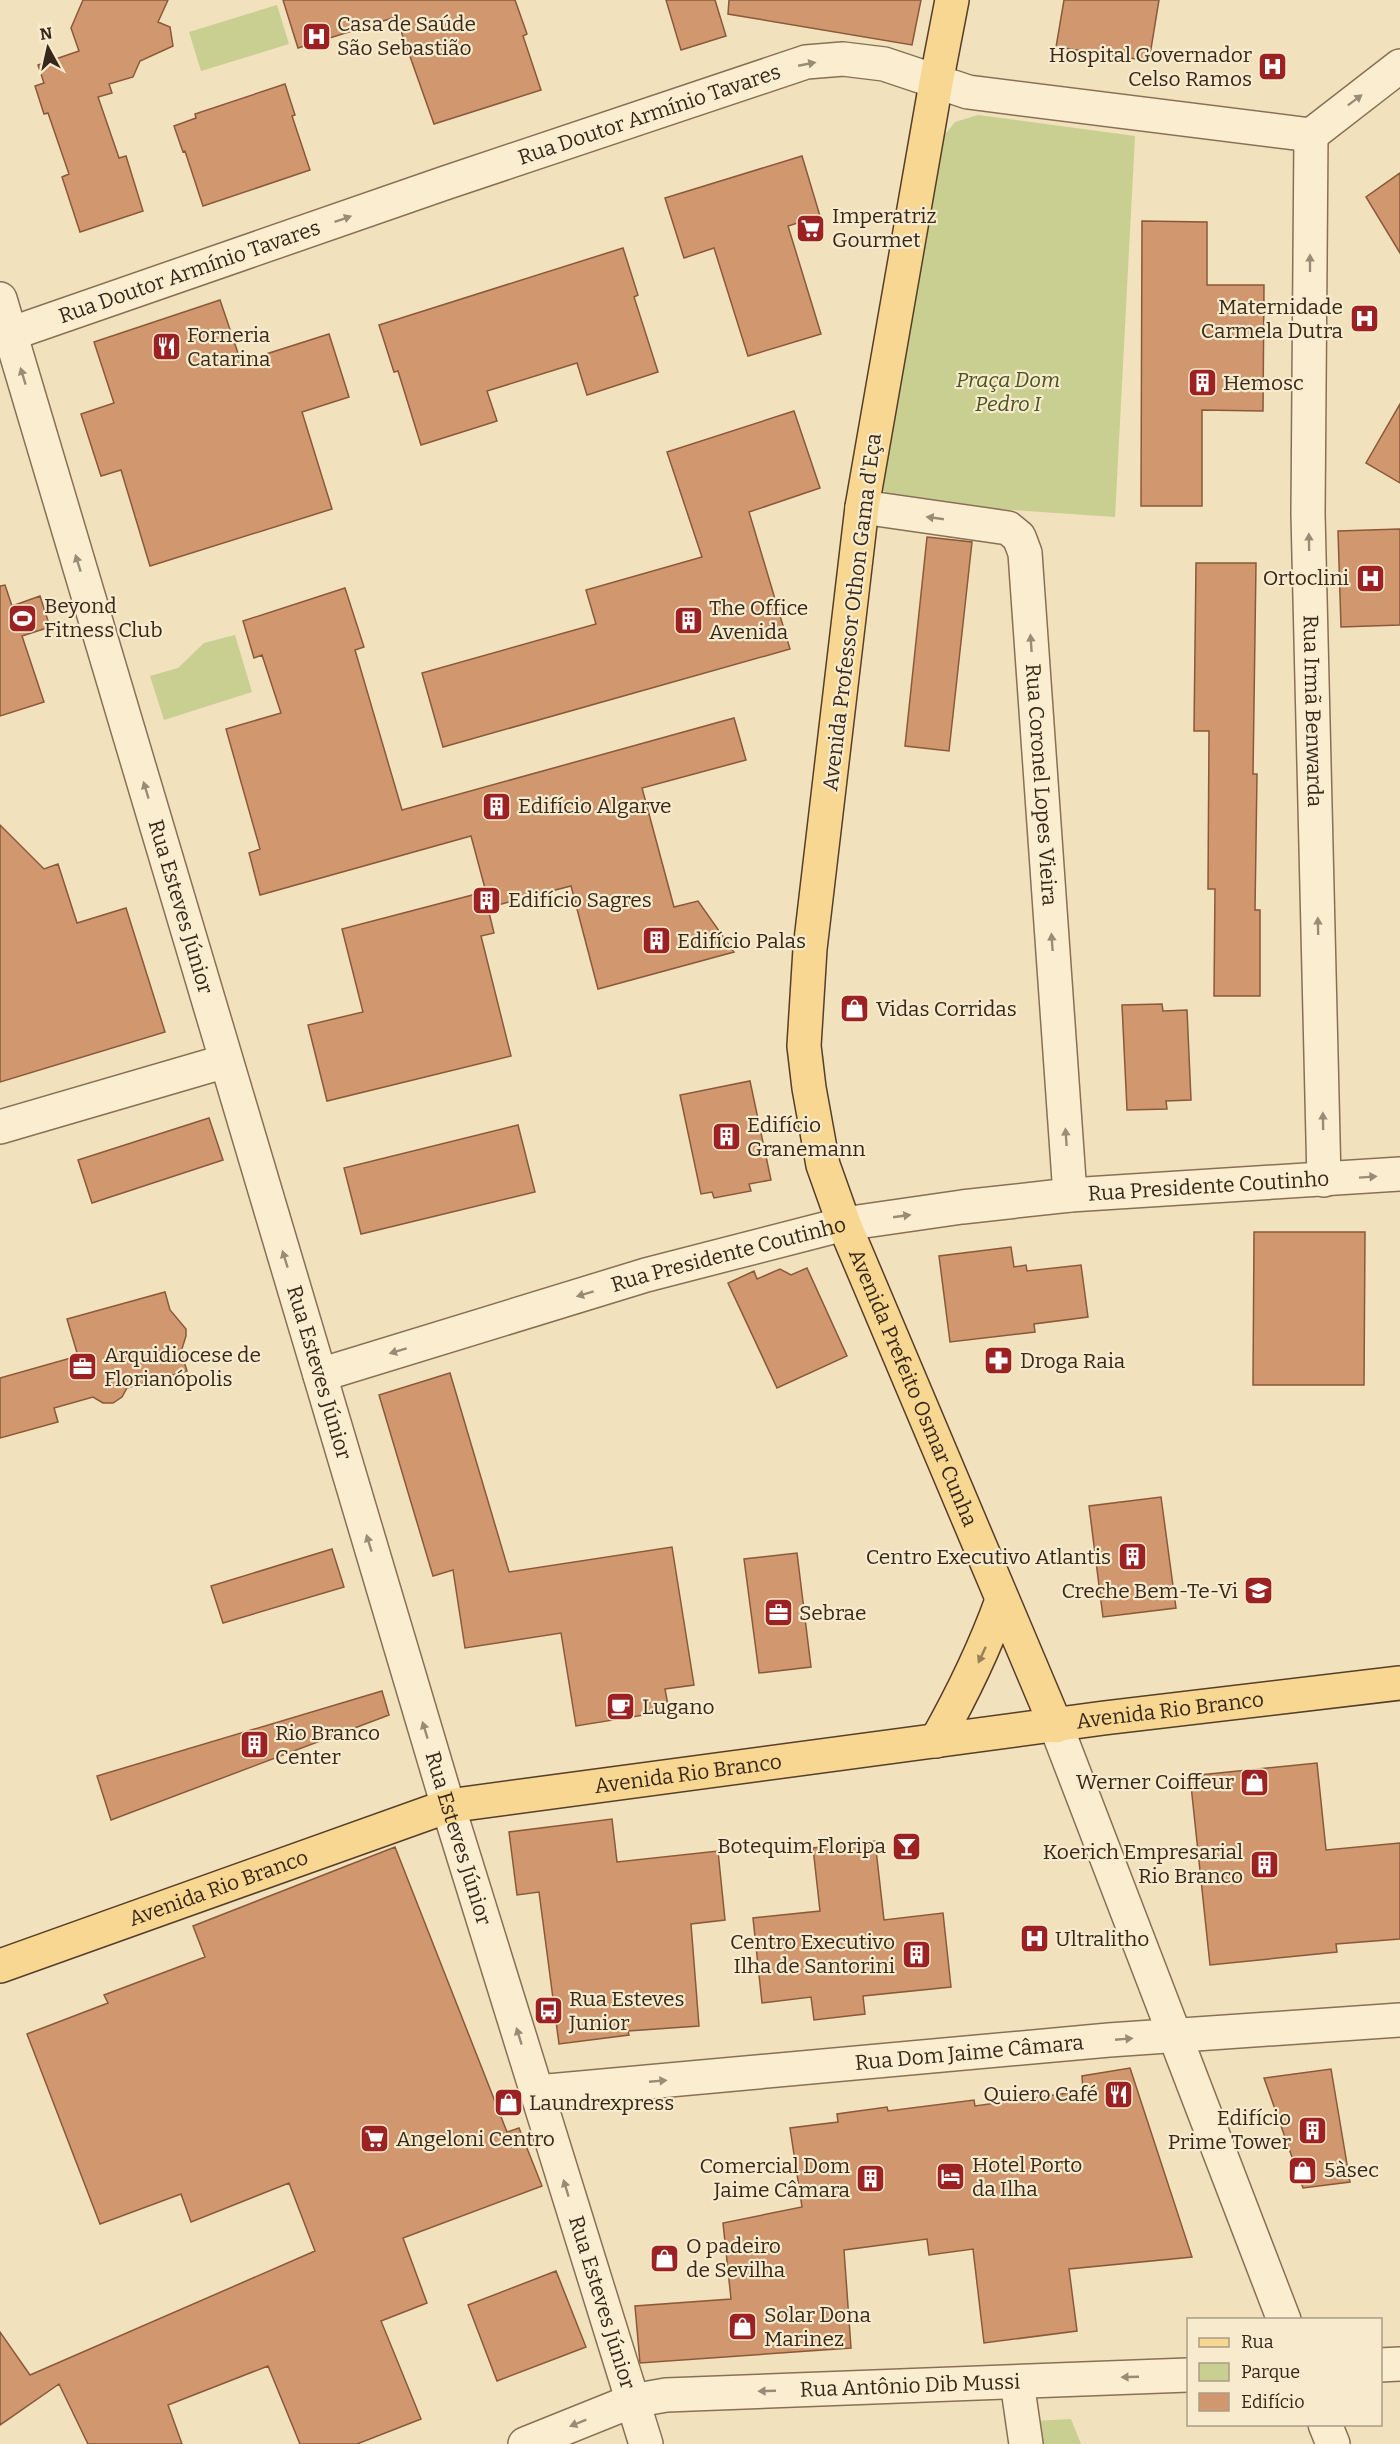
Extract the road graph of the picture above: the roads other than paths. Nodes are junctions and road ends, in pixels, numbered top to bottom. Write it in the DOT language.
graph roads {
  1 [pos="952,0"];
  2 [pos="1400,66"];
  3 [pos="936,83"];
  4 [pos="1311,135"];
  5 [pos="0,299"];
  6 [pos="10,334"];
  7 [pos="862,507"];
  8 [pos="226,1061"];
  9 [pos="0,1127"];
  10 [pos="1400,1174"];
  11 [pos="1324,1180"];
  12 [pos="1070,1195"];
  13 [pos="844,1224"];
  14 [pos="320,1376"];
  15 [pos="1002,1600"];
  16 [pos="1400,1683"];
  17 [pos="1056,1726"];
  18 [pos="936,1741"];
  19 [pos="448,1806"];
  20 [pos="0,1966"];
  21 [pos="1400,2020"];
  22 [pos="1174,2035"];
  23 [pos="537,2092"];
  24 [pos="1284,2318"];
  25 [pos="1400,2364"];
  26 [pos="1382,2365"];
  27 [pos="1187,2375"];
  28 [pos="1017,2382"];
  29 [pos="632,2401"];
  30 [pos="1326,2426"];
  31 [pos="525,2444"];
  32 [pos="646,2444"];
  33 [pos="1026,2444"];
  34 [pos="1333,2444"];
  1 -- 3 [label="main road, Avenida Professor Othon Gama d'Eça"];
  4 -- 2 [label="street, one-way"];
  3 -- 4 [label="street, Rua Doutor Armínio Tavares"];
  6 -- 3 [label="street, Rua Doutor Armínio Tavares, one-way"];
  3 -- 7 [label="main road, Avenida Professor Othon Gama d'Eça"];
  11 -- 4 [label="street, Rua Irmã Benwarda, one-way"];
  5 -- 6 [label="street, Rua Esteves Júnior"];
  8 -- 6 [label="street, Rua Esteves Júnior, one-way"];
  12 -- 7 [label="street, Rua Coronel Lopes Vieira, one-way"];
  7 -- 13 [label="main road, Avenida Professor Othon Gama d'Eça"];
  8 -- 9 [label="street"];
  14 -- 8 [label="street, Rua Esteves Júnior, one-way"];
  11 -- 10 [label="street, Rua Presidente Coutinho, one-way"];
  11 -- 12 [label="street, Rua Presidente Coutinho"];
  13 -- 12 [label="street, Rua Presidente Coutinho, one-way"];
  13 -- 14 [label="street, Rua Presidente Coutinho, one-way"];
  13 -- 15 [label="main road, Avenida Prefeito Osmar Cunha"];
  19 -- 14 [label="street, Rua Esteves Júnior, one-way"];
  15 -- 17 [label="main road, Avenida Prefeito Osmar Cunha"];
  15 -- 18 [label="main road, one-way"];
  16 -- 17 [label="main road, Avenida Rio Branco"];
  17 -- 18 [label="main road, Avenida Rio Branco"];
  17 -- 22 [label="street, Avenida Prefeito Osmar Cunha"];
  18 -- 19 [label="main road, Avenida Rio Branco"];
  19 -- 20 [label="main road, Avenida Rio Branco"];
  23 -- 19 [label="street, Rua Esteves Júnior, one-way"];
  21 -- 22 [label="street, Rua Dom Jaime Câmara"];
  23 -- 22 [label="street, Rua Dom Jaime Câmara, one-way"];
  22 -- 24 [label="street, Avenida Prefeito Osmar Cunha"];
  29 -- 23 [label="street, Rua Esteves Júnior, one-way"];
  25 -- 26 [label="street"];
  27 -- 28 [label="street, Rua Antônio Dib Mussi, one-way"];
  28 -- 29 [label="street, Rua Antônio Dib Mussi, one-way"];
  28 -- 33 [label="street"];
  29 -- 31 [label="street, Rua Antônio Dib Mussi, one-way"];
  29 -- 32 [label="street, Rua Esteves Júnior"];
  30 -- 34 [label="street"];
}
